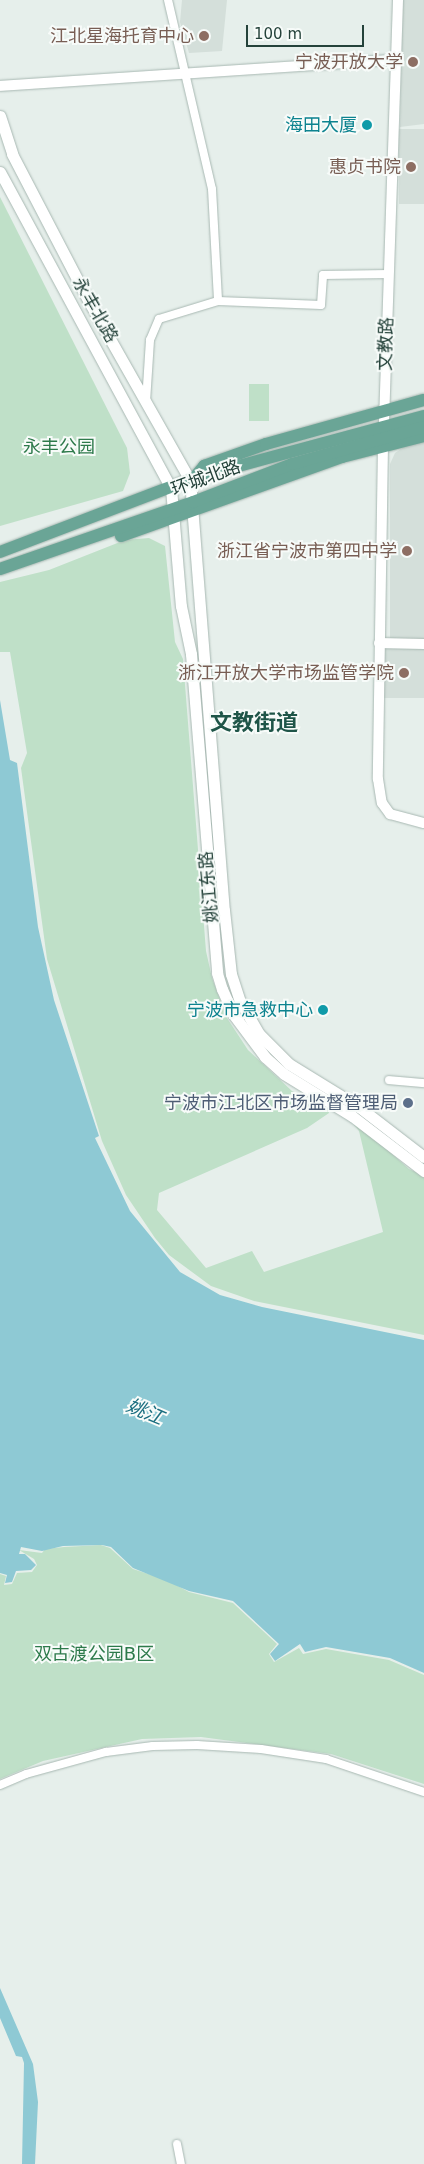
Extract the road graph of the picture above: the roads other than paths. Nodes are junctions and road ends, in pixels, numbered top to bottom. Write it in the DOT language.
graph roads {
  1 [pos="168,0"];
  2 [pos="398,0"];
  3 [pos="396,60"];
  4 [pos="186,75"];
  5 [pos="0,86"];
  6 [pos="0,116"];
  7 [pos="0,172"];
  8 [pos="389,274"];
  9 [pos="218,301"];
  10 [pos="424,400"];
  11 [pos="146,403"];
  12 [pos="384,410"];
  13 [pos="424,416"];
  14 [pos="424,427"];
  15 [pos="383,436"];
  16 [pos="424,436"];
  17 [pos="192,479"];
  18 [pos="171,488"];
  19 [pos="193,507"];
  20 [pos="175,513"];
  21 [pos="0,552"];
  22 [pos="1,569"];
  23 [pos="379,643"];
  24 [pos="424,644"];
  25 [pos="424,823"];
  26 [pos="389,1080"];
  27 [pos="424,1083"];
  28 [pos="424,1157"];
  29 [pos="424,1171"];
  30 [pos="0,1786"];
  31 [pos="424,1792"];
  32 [pos="177,2144"];
  33 [pos="181,2164"];
  1 -- 4 [label="street"];
  2 -- 3 [label="street, 文教路"];
  3 -- 4 [label="street"];
  3 -- 8 [label="street, 文教路"];
  4 -- 5 [label="street"];
  4 -- 9 [label="street"];
  6 -- 11 [label="main road, 永丰北路"];
  7 -- 18 [label="main road, 永丰北路"];
  8 -- 9 [label="street"];
  8 -- 12 [label="street, 文教路"];
  9 -- 11 [label="street"];
  10 -- 12 [label="main road"];
  11 -- 17 [label="main road, 永丰北路"];
  12 -- 15 [label="street, 文教路"];
  12 -- 17 [label="main road"];
  13 -- 15 [label="main road, 环城北路"];
  14 -- 15 [label="main road, 环城北路"];
  15 -- 16 [label="main road"];
  15 -- 17 [label="main road, 环城北路"];
  15 -- 19 [label="main road, 环城北路"];
  15 -- 23 [label="street, 文教路"];
  17 -- 18 [label="main road, 环城北路"];
  17 -- 19 [label="main road, 永丰北路"];
  18 -- 20 [label="main road, 永丰北路"];
  18 -- 21 [label="main road, 环城北路"];
  19 -- 20 [label="main road, 环城北路"];
  19 -- 28 [label="main road, 姚江东路"];
  20 -- 22 [label="main road, 环城北路"];
  20 -- 29 [label="main road, 姚江东路"];
  23 -- 24 [label="street"];
  23 -- 25 [label="street, 文教路"];
  26 -- 27 [label="street"];
  30 -- 31 [label="street"];
  32 -- 33 [label="street"];
}
